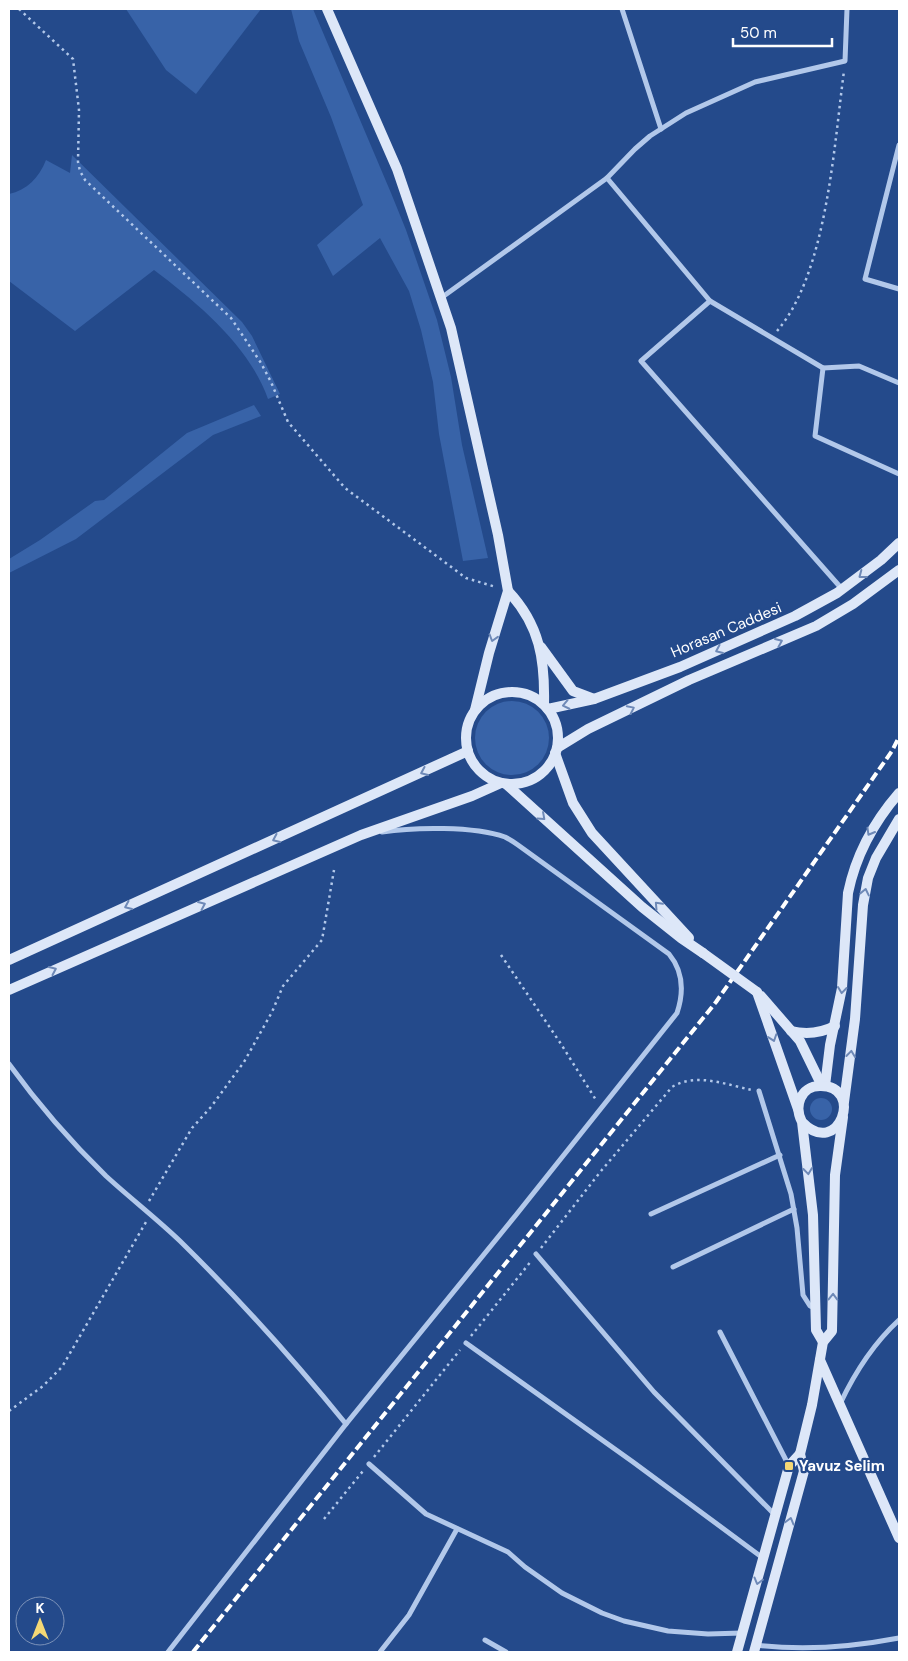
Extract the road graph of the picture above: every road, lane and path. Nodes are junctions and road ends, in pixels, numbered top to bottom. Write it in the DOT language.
graph roads {
  1 [pos="19,9"];
  2 [pos="327,9"];
  3 [pos="622,9"];
  4 [pos="847,9"];
  5 [pos="845,61"];
  6 [pos="661,129"];
  7 [pos="899,145"];
  8 [pos="607,178"];
  9 [pos="899,289"];
  10 [pos="441,298"];
  11 [pos="710,301"];
  12 [pos="771,338"];
  13 [pos="822,368"];
  14 [pos="899,383"];
  15 [pos="899,474"];
  16 [pos="899,543"];
  17 [pos="899,570"];
  18 [pos="842,590"];
  19 [pos="508,591"];
  20 [pos="540,644"];
  21 [pos="594,700"];
  22 [pos="546,707"];
  23 [pos="475,710"];
  24 [pos="556,751"];
  25 [pos="468,752"];
  26 [pos="504,783"];
  27 [pos="899,793"];
  28 [pos="899,819"];
  29 [pos="360,835"];
  30 [pos="334,870"];
  31 [pos="703,954"];
  32 [pos="501,955"];
  33 [pos="9,960"];
  34 [pos="9,990"];
  35 [pos="757,992"];
  36 [pos="835,1026"];
  37 [pos="791,1031"];
  38 [pos="9,1064"];
  39 [pos="824,1086"];
  40 [pos="758,1091"];
  41 [pos="844,1102"];
  42 [pos="601,1108"];
  43 [pos="798,1109"];
  44 [pos="843,1117"];
  45 [pos="802,1122"];
  46 [pos="780,1155"];
  47 [pos="144,1209"];
  48 [pos="794,1209"];
  49 [pos="150,1214"];
  50 [pos="651,1214"];
  51 [pos="536,1254"];
  52 [pos="674,1266"];
  53 [pos="815,1308"];
  54 [pos="899,1320"];
  55 [pos="720,1332"];
  56 [pos="823,1342"];
  57 [pos="466,1343"];
  58 [pos="820,1360"];
  59 [pos="840,1404"];
  60 [pos="9,1411"];
  61 [pos="346,1424"];
  62 [pos="800,1454"];
  63 [pos="369,1464"];
  64 [pos="789,1466"];
  65 [pos="776,1515"];
  66 [pos="324,1519"];
  67 [pos="457,1529"];
  68 [pos="899,1538"];
  69 [pos="764,1559"];
  70 [pos="743,1633"];
  71 [pos="899,1638"];
  72 [pos="485,1640"];
  73 [pos="755,1649"];
  74 [pos="168,1652"];
  75 [pos="380,1652"];
  76 [pos="506,1652"];
  77 [pos="737,1652"];
  1 -- 19 [label="path"];
  2 -- 10 [label="street"];
  3 -- 6 [label="street"];
  4 -- 5 [label="street"];
  5 -- 6 [label="street"];
  5 -- 12 [label="path"];
  6 -- 8 [label="street"];
  7 -- 9 [label="street"];
  8 -- 10 [label="street"];
  8 -- 11 [label="street"];
  10 -- 19 [label="street"];
  11 -- 12 [label="street"];
  11 -- 18 [label="street"];
  12 -- 13 [label="street"];
  13 -- 14 [label="street"];
  13 -- 15 [label="street"];
  16 -- 18 [label="street, Horasan Caddesi, one-way"];
  24 -- 17 [label="street, one-way"];
  18 -- 21 [label="street, Horasan Caddesi, one-way"];
  19 -- 20 [label="street"];
  19 -- 23 [label="street, one-way"];
  20 -- 21 [label="street"];
  20 -- 22 [label="street"];
  21 -- 22 [label="street, Horasan Caddesi, one-way"];
  22 -- 23 [label="street"];
  22 -- 24 [label="street"];
  23 -- 25 [label="street"];
  24 -- 26 [label="street"];
  31 -- 24 [label="street, one-way"];
  25 -- 26 [label="street"];
  25 -- 33 [label="street, one-way"];
  26 -- 29 [label="street"];
  26 -- 31 [label="street, one-way"];
  27 -- 36 [label="street, one-way"];
  41 -- 28 [label="street, one-way"];
  34 -- 29 [label="street, one-way"];
  29 -- 42 [label="street"];
  30 -- 47 [label="path"];
  31 -- 35 [label="street, bridge"];
  32 -- 42 [label="path"];
  35 -- 37 [label="street"];
  35 -- 43 [label="street, one-way"];
  36 -- 37 [label="street"];
  36 -- 39 [label="street"];
  37 -- 39 [label="street"];
  38 -- 47 [label="street"];
  39 -- 41 [label="street"];
  39 -- 43 [label="street"];
  40 -- 46 [label="street"];
  40 -- 51 [label="path"];
  41 -- 44 [label="street"];
  42 -- 61 [label="street"];
  43 -- 45 [label="street"];
  44 -- 45 [label="street"];
  56 -- 44 [label="street, one-way"];
  45 -- 53 [label="street, one-way"];
  46 -- 48 [label="street"];
  46 -- 50 [label="street"];
  47 -- 49 [label="street"];
  48 -- 52 [label="street"];
  48 -- 53 [label="street"];
  49 -- 60 [label="path"];
  49 -- 61 [label="street"];
  51 -- 57 [label="path"];
  51 -- 65 [label="street"];
  53 -- 56 [label="street"];
  54 -- 59 [label="street"];
  55 -- 64 [label="street"];
  56 -- 58 [label="street"];
  57 -- 63 [label="path"];
  57 -- 69 [label="street"];
  58 -- 59 [label="street"];
  58 -- 62 [label="street"];
  59 -- 68 [label="street"];
  61 -- 74 [label="street"];
  62 -- 64 [label="street"];
  73 -- 62 [label="street, one-way"];
  63 -- 66 [label="path"];
  63 -- 67 [label="street"];
  64 -- 65 [label="street"];
  65 -- 69 [label="street"];
  67 -- 70 [label="street"];
  67 -- 75 [label="street"];
  69 -- 70 [label="street, one-way"];
  70 -- 77 [label="street"];
  71 -- 73 [label="street"];
  72 -- 76 [label="street"];
}
